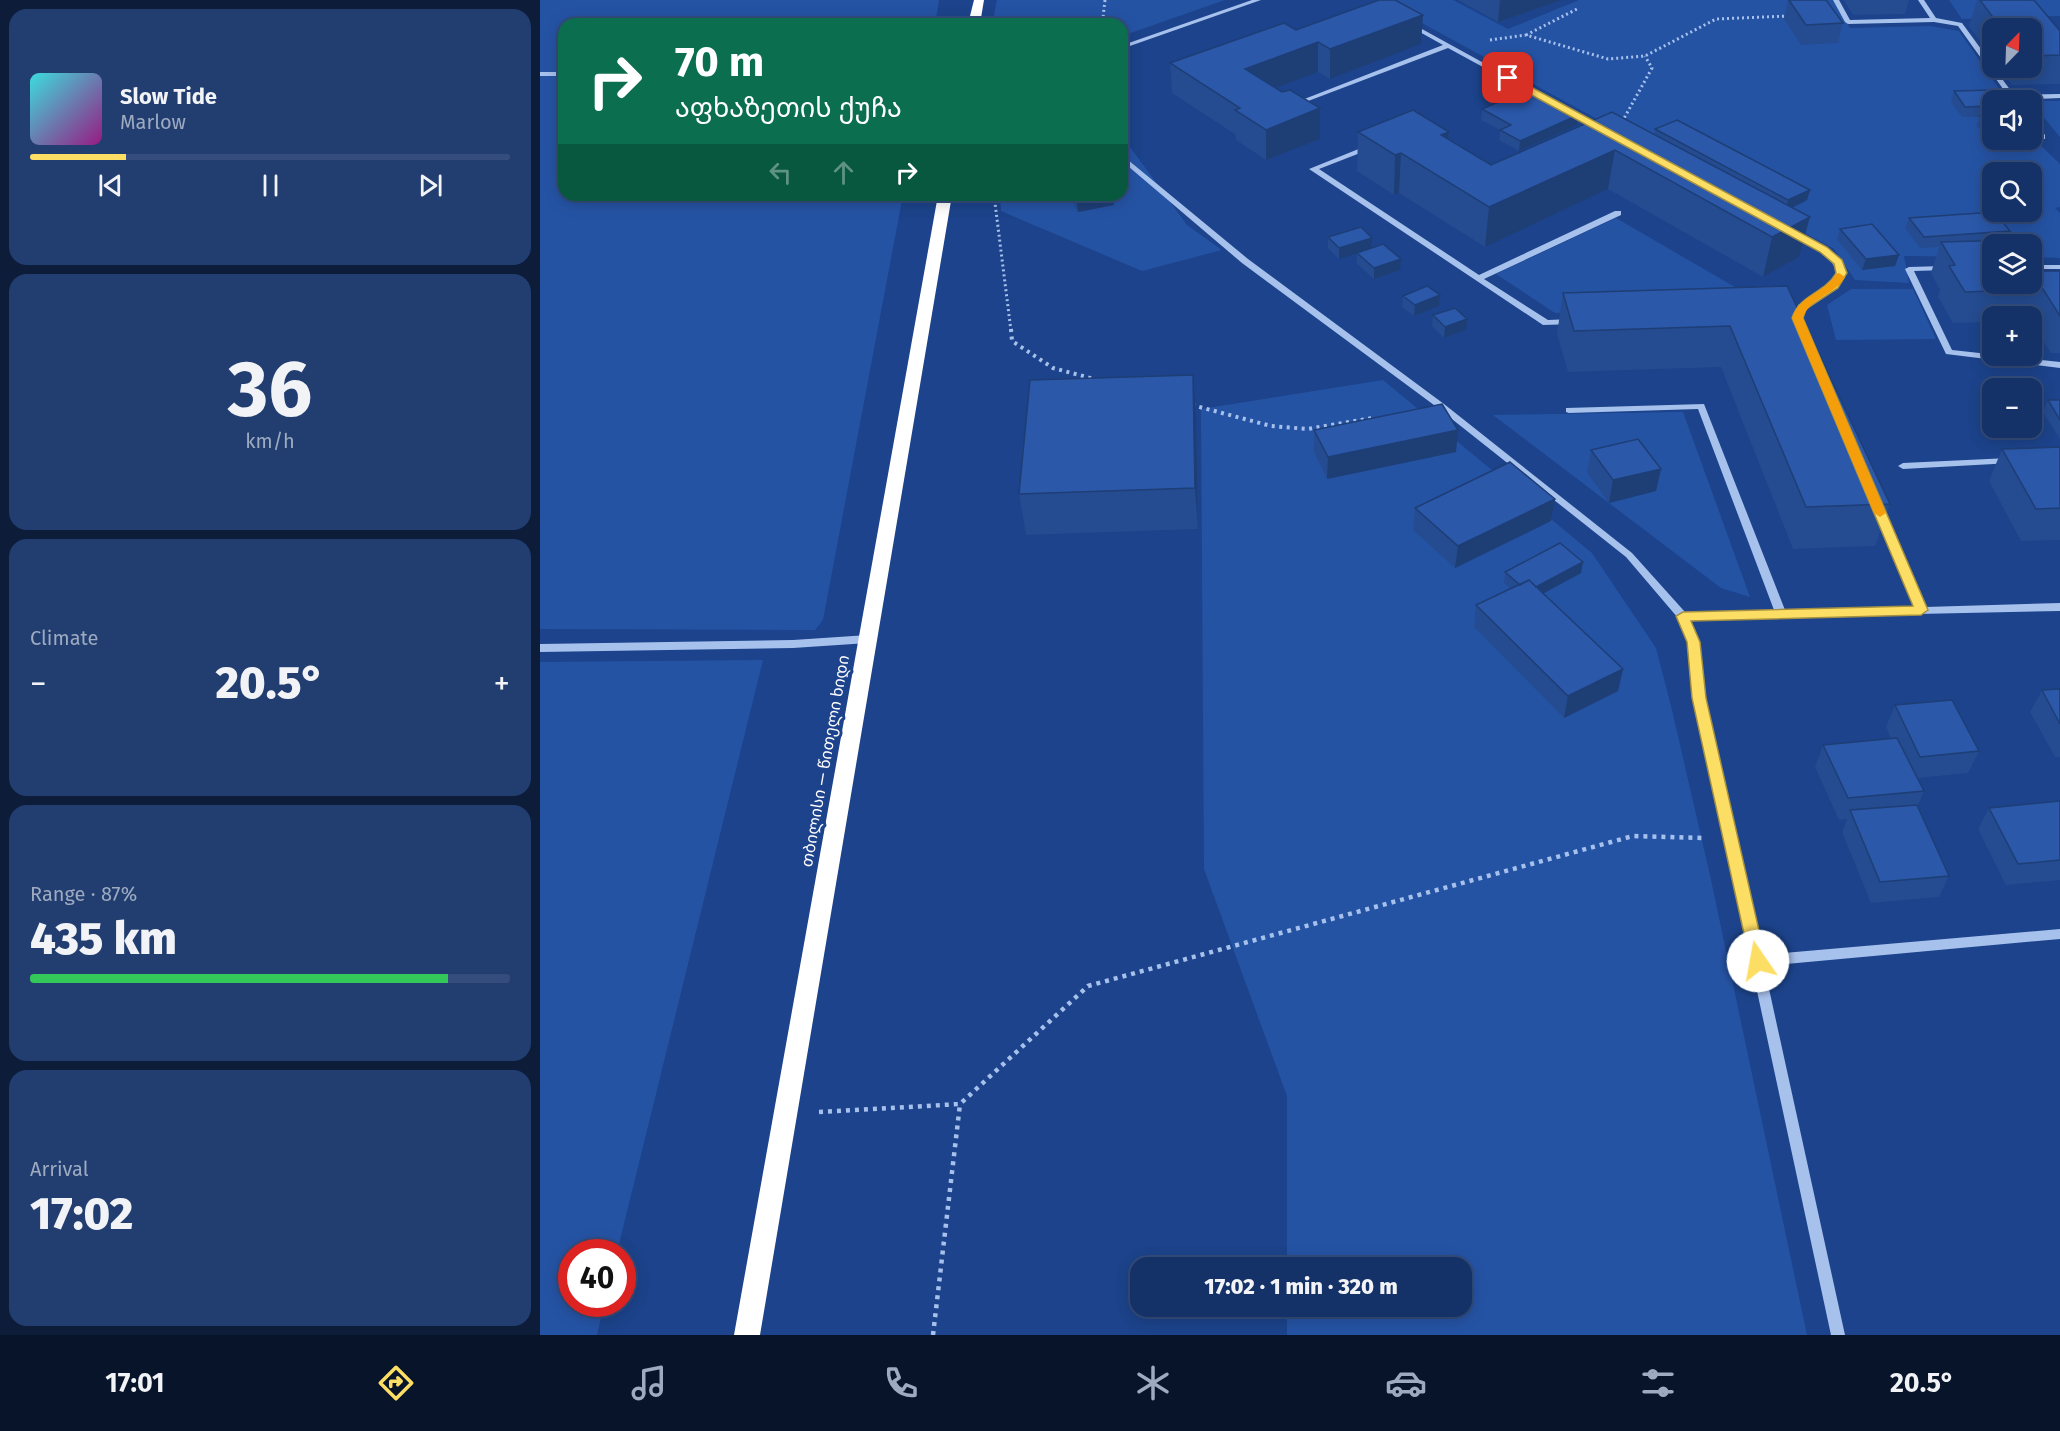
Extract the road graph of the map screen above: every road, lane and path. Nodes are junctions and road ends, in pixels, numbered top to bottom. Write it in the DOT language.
graph roads {
  1 [pos="979,0"];
  2 [pos="1105,0"];
  3 [pos="1258,0"];
  4 [pos="1836,0"];
  5 [pos="1921,0"];
  6 [pos="1579,8"];
  7 [pos="1844,14"];
  8 [pos="975,18"];
  9 [pos="1103,18"];
  10 [pos="1934,20"];
  11 [pos="1407,23"];
  12 [pos="1960,24"];
  13 [pos="1972,24"];
  14 [pos="1526,35"];
  15 [pos="1128,45"];
  16 [pos="1448,46"];
  17 [pos="1645,56"];
  18 [pos="540,74"];
  19 [pos="558,74"];
  20 [pos="2007,90"];
  21 [pos="2060,96"];
  22 [pos="2042,97"];
  23 [pos="1547,100"];
  24 [pos="1557,105"];
  25 [pos="1292,114"];
  26 [pos="1602,129"];
  27 [pos="1591,134"];
  28 [pos="1614,136"];
  29 [pos="1376,146"];
  30 [pos="1128,162"];
  31 [pos="944,201"];
  32 [pos="995,201"];
  33 [pos="1618,213"];
  34 [pos="1782,227"];
  35 [pos="2042,267"];
  36 [pos="2060,267"];
  37 [pos="1957,268"];
  38 [pos="1479,278"];
  39 [pos="1786,318"];
  40 [pos="1798,318"];
  41 [pos="1582,322"];
  42 [pos="1805,336"];
  43 [pos="2060,365"];
  44 [pos="1099,381"];
  45 [pos="1190,405"];
  46 [pos="1569,410"];
  47 [pos="1374,418"];
  48 [pos="2015,461"];
  49 [pos="1903,466"];
  50 [pos="1874,497"];
  51 [pos="2060,607"];
  52 [pos="1921,610"];
  53 [pos="1781,614"];
  54 [pos="1683,616"];
  55 [pos="868,639"];
  56 [pos="540,648"];
  57 [pos="1730,838"];
  58 [pos="2060,934"];
  59 [pos="1758,961"];
  60 [pos="960,1104"];
  61 [pos="785,1113"];
  62 [pos="747,1335"];
  63 [pos="933,1335"];
  64 [pos="1838,1335"];
  1 -- 8 [label="highway"];
  2 -- 9 [label="path"];
  3 -- 15 [label="street"];
  4 -- 7 [label="street"];
  5 -- 10 [label="street"];
  6 -- 14 [label="path"];
  7 -- 10 [label="street"];
  7 -- 17 [label="path"];
  10 -- 12 [label="street"];
  11 -- 16 [label="street"];
  12 -- 13 [label="street"];
  12 -- 20 [label="street"];
  14 -- 16 [label="path"];
  14 -- 17 [label="path"];
  16 -- 23 [label="street"];
  16 -- 25 [label="street"];
  17 -- 28 [label="path"];
  18 -- 19 [label="street"];
  21 -- 22 [label="street"];
  24 -- 26 [label="street"];
  26 -- 27 [label="street"];
  26 -- 28 [label="street"];
  29 -- 38 [label="street"];
  30 -- 54 [label="street"];
  31 -- 55 [label="highway, თბილისი — წითელი ხიდი"];
  32 -- 44 [label="path"];
  33 -- 38 [label="street"];
  34 -- 40 [label="street"];
  35 -- 36 [label="street"];
  37 -- 43 [label="street"];
  38 -- 41 [label="street"];
  39 -- 40 [label="street"];
  40 -- 42 [label="street"];
  45 -- 47 [label="path"];
  46 -- 53 [label="street"];
  48 -- 49 [label="street"];
  50 -- 52 [label="street"];
  51 -- 52 [label="street"];
  52 -- 53 [label="street"];
  53 -- 54 [label="street"];
  54 -- 57 [label="street"];
  55 -- 56 [label="street"];
  55 -- 61 [label="highway, თბილისი — წითელი ხიდი"];
  57 -- 59 [label="street"];
  57 -- 60 [label="path"];
  58 -- 59 [label="street"];
  59 -- 64 [label="street"];
  60 -- 61 [label="path"];
  60 -- 63 [label="path"];
  61 -- 62 [label="highway, თბილისი — წითელი ხიდი"];
}
